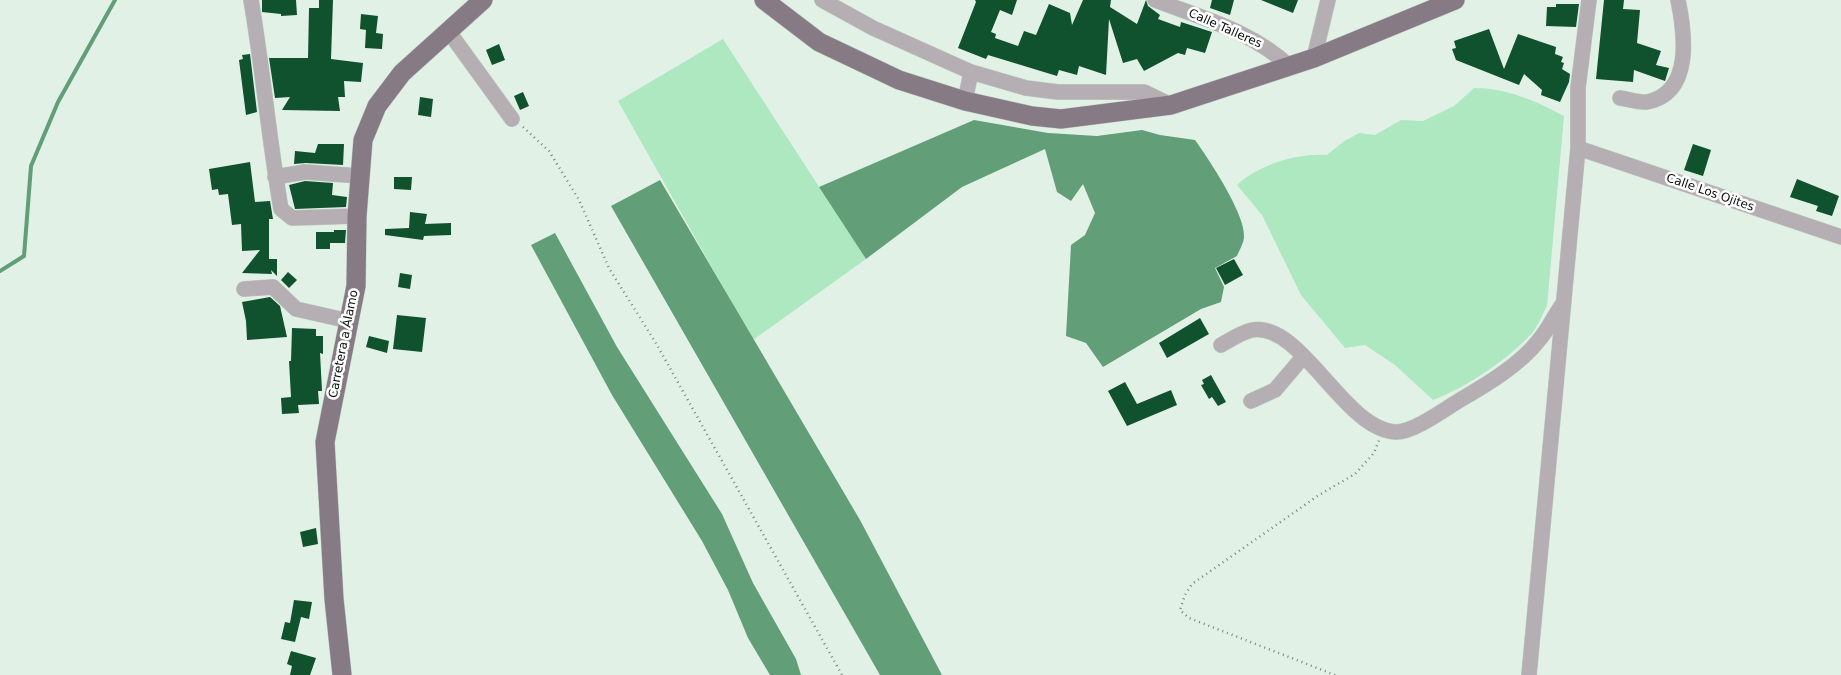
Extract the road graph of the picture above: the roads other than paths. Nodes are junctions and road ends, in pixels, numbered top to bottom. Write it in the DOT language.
graph roads {
  1 [pos="250,0"];
  2 [pos="483,0"];
  3 [pos="764,0"];
  4 [pos="822,0"];
  5 [pos="1155,0"];
  6 [pos="1328,0"];
  7 [pos="1455,0"];
  8 [pos="1589,0"];
  9 [pos="1678,0"];
  10 [pos="449,32"];
  11 [pos="1314,58"];
  12 [pos="1290,67"];
  13 [pos="970,72"];
  14 [pos="1620,98"];
  15 [pos="965,101"];
  16 [pos="1171,105"];
  17 [pos="512,119"];
  18 [pos="1578,148"];
  19 [pos="275,176"];
  20 [pos="360,176"];
  21 [pos="356,216"];
  22 [pos="1841,237"];
  23 [pos="244,289"];
  24 [pos="1564,302"];
  25 [pos="349,321"];
  26 [pos="1221,345"];
  27 [pos="1303,358"];
  28 [pos="1251,401"];
  29 [pos="342,675"];
  30 [pos="1529,675"];
  1 -- 19 [label="street"];
  2 -- 10 [label="main road, Carretera a Álamo"];
  3 -- 15 [label="main road"];
  4 -- 13 [label="street"];
  5 -- 12 [label="street, Calle Talleres"];
  6 -- 11 [label="street"];
  7 -- 11 [label="main road"];
  8 -- 18 [label="street"];
  9 -- 14 [label="street"];
  10 -- 17 [label="street"];
  10 -- 20 [label="main road, Carretera a Álamo"];
  11 -- 12 [label="main road"];
  12 -- 16 [label="main road"];
  13 -- 15 [label="street"];
  13 -- 16 [label="street"];
  15 -- 16 [label="main road"];
  18 -- 22 [label="street, Calle Los Ojites"];
  18 -- 24 [label="street"];
  19 -- 20 [label="street"];
  19 -- 21 [label="street"];
  20 -- 21 [label="main road, Carretera a Álamo"];
  21 -- 25 [label="main road, Carretera a Álamo"];
  23 -- 25 [label="street"];
  24 -- 27 [label="street"];
  24 -- 30 [label="street"];
  25 -- 29 [label="main road, Carretera a Álamo"];
  26 -- 27 [label="street"];
  27 -- 28 [label="street"];
}
